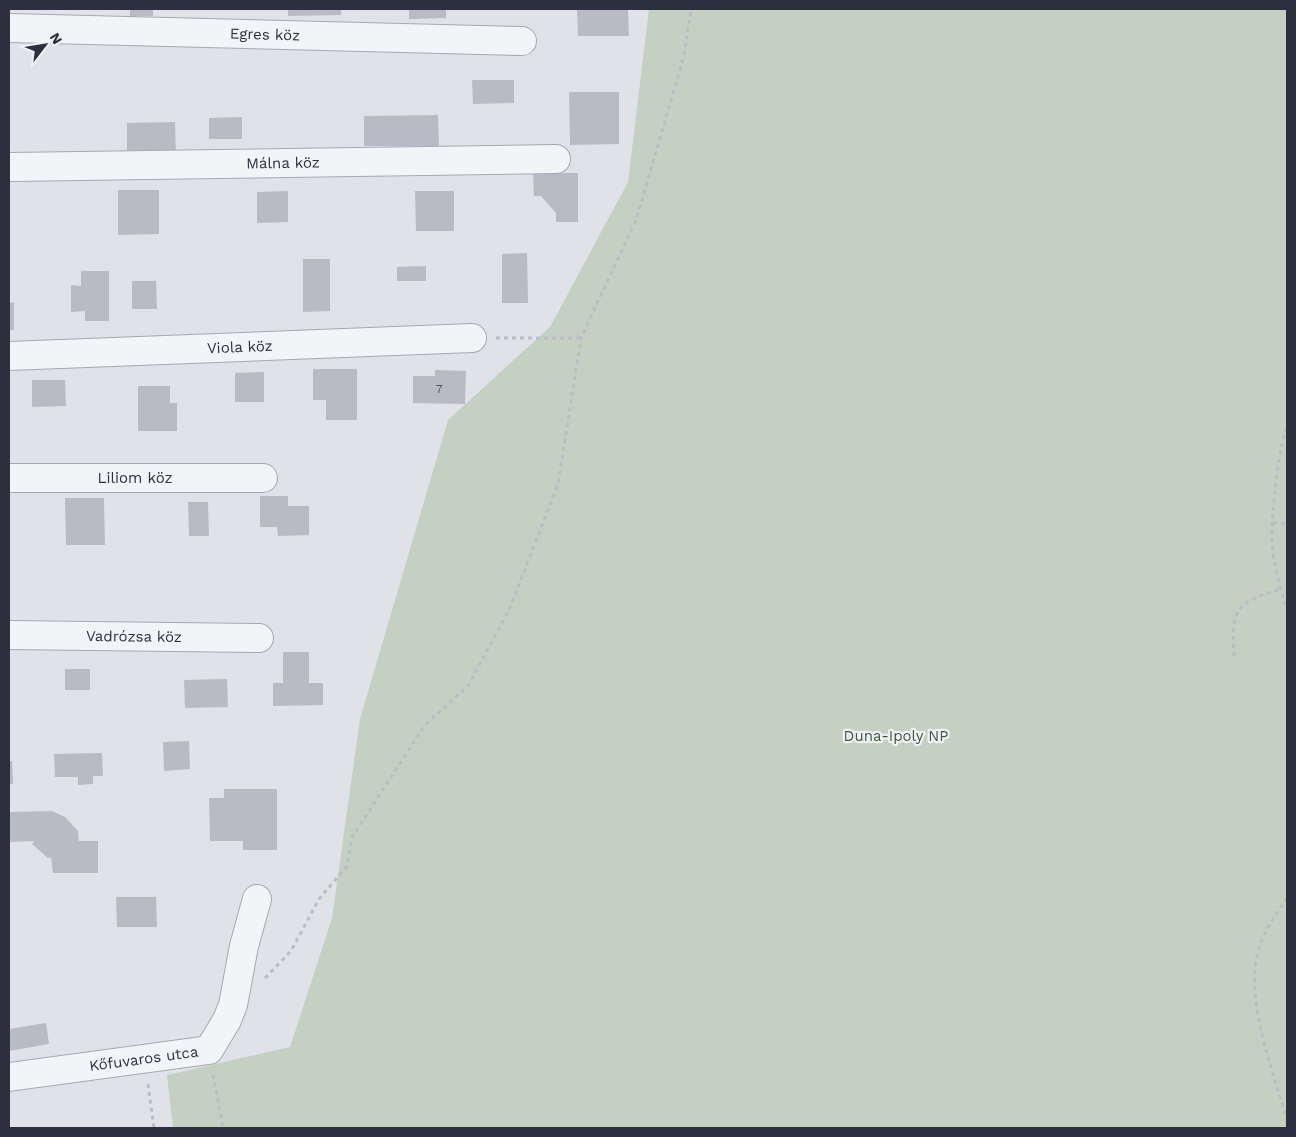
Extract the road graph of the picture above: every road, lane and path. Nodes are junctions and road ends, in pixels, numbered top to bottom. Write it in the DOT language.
graph roads {
  1 [pos="691,9"];
  2 [pos="9,28"];
  3 [pos="522,41"];
  4 [pos="556,159"];
  5 [pos="9,167"];
  6 [pos="472,338"];
  7 [pos="581,338"];
  8 [pos="9,356"];
  9 [pos="1287,428"];
  10 [pos="9,478"];
  11 [pos="263,478"];
  12 [pos="1273,523"];
  13 [pos="1287,524"];
  14 [pos="1281,589"];
  15 [pos="1287,609"];
  16 [pos="9,635"];
  17 [pos="259,638"];
  18 [pos="1234,656"];
  19 [pos="1287,898"];
  20 [pos="257,899"];
  21 [pos="259,986"];
  22 [pos="145,1060"];
  23 [pos="9,1077"];
  24 [pos="1287,1122"];
  25 [pos="154,1128"];
  1 -- 7 [label="path"];
  2 -- 3 [label="street, Egres köz"];
  4 -- 5 [label="street, Málna köz"];
  6 -- 7 [label="path"];
  6 -- 8 [label="street, Viola köz"];
  7 -- 21 [label="path"];
  9 -- 12 [label="path"];
  10 -- 11 [label="street, Liliom köz"];
  12 -- 13 [label="path"];
  12 -- 14 [label="path"];
  14 -- 15 [label="path"];
  14 -- 18 [label="path"];
  16 -- 17 [label="street, Vadrózsa köz"];
  19 -- 24 [label="path"];
  20 -- 22 [label="street, Kőfuvaros utca"];
  22 -- 23 [label="street, Kőfuvaros utca"];
  22 -- 25 [label="path"];
}
